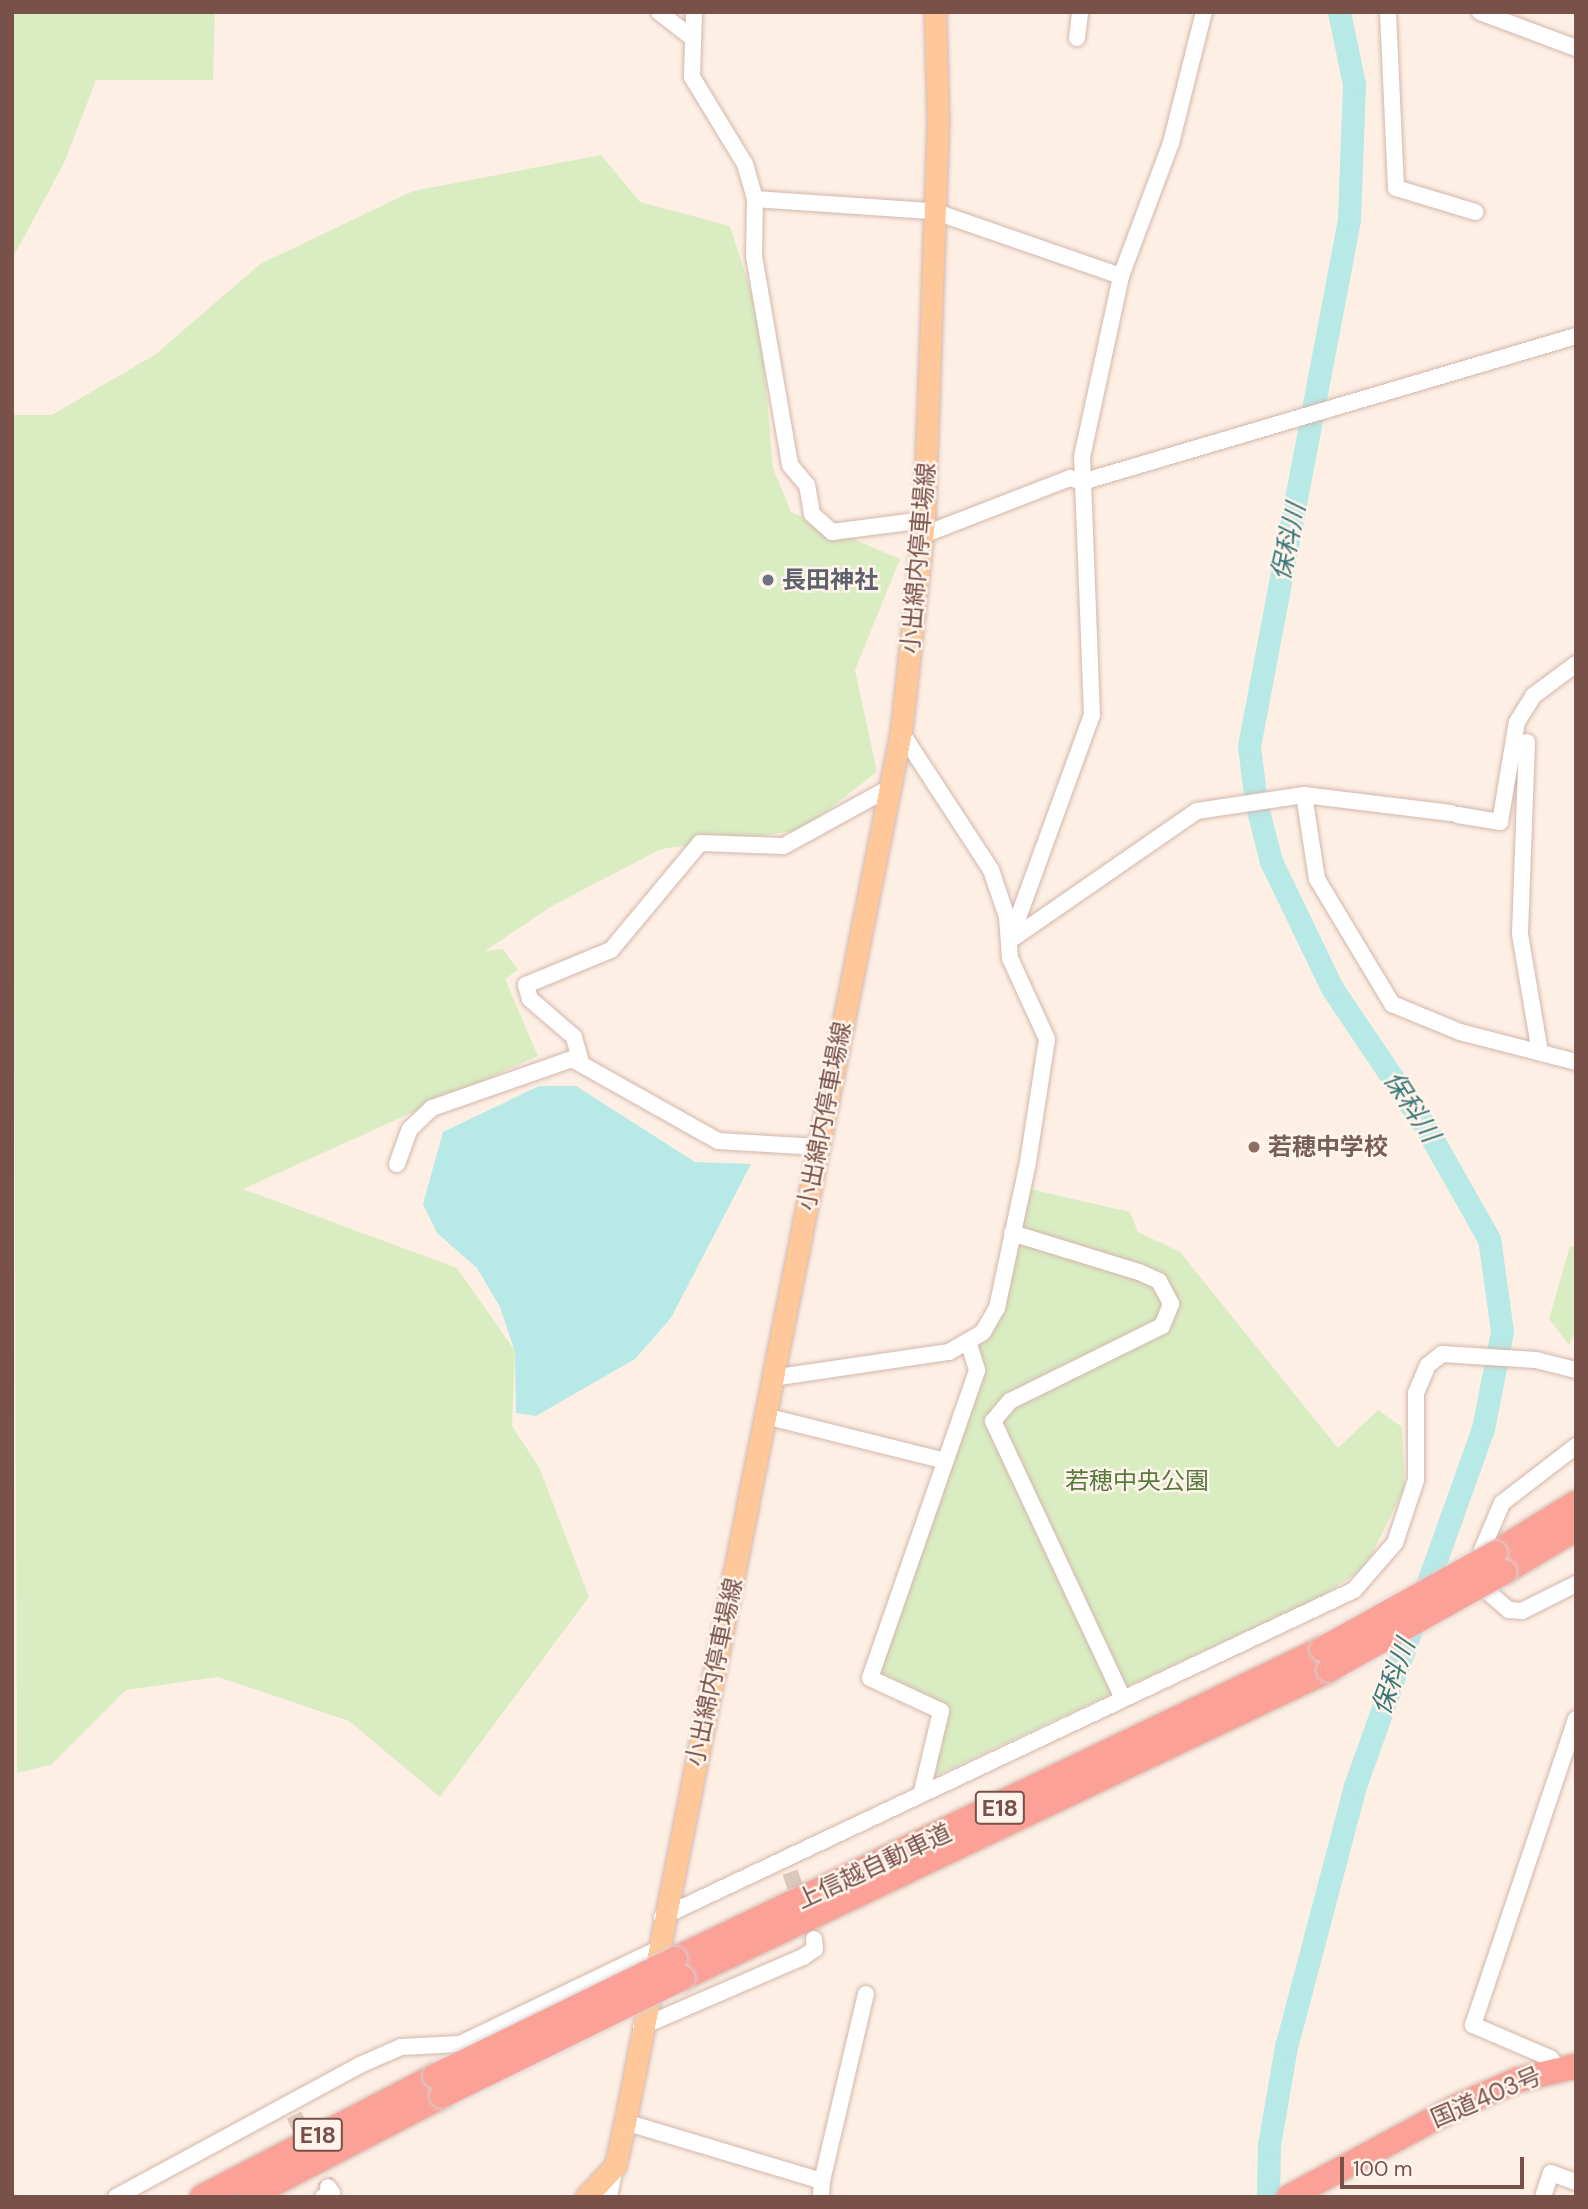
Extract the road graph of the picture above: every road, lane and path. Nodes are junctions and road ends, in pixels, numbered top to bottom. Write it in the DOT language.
graph roads {
  1 [pos="659,12"];
  2 [pos="694,12"];
  3 [pos="935,12"];
  4 [pos="1080,12"];
  5 [pos="1204,12"];
  6 [pos="1388,12"];
  7 [pos="1480,12"];
  8 [pos="690,36"];
  9 [pos="1077,38"];
  10 [pos="1576,48"];
  11 [pos="755,199"];
  12 [pos="933,211"];
  13 [pos="1475,212"];
  14 [pos="1121,276"];
  15 [pos="1576,336"];
  16 [pos="1082,482"];
  17 [pos="924,528"];
  18 [pos="1576,664"];
  19 [pos="901,732"];
  20 [pos="1527,742"];
  21 [pos="891,787"];
  22 [pos="1304,795"];
  23 [pos="1010,940"];
  24 [pos="1539,1052"];
  25 [pos="581,1062"];
  26 [pos="1576,1062"];
  27 [pos="818,1147"];
  28 [pos="397,1164"];
  29 [pos="1012,1233"];
  30 [pos="969,1344"];
  31 [pos="1576,1370"];
  32 [pos="772,1378"];
  33 [pos="765,1416"];
  34 [pos="1576,1446"];
  35 [pos="945,1461"];
  36 [pos="1576,1503"];
  37 [pos="1576,1529"];
  38 [pos="1500,1563"];
  39 [pos="1576,1584"];
  40 [pos="1123,1698"];
  41 [pos="1576,1719"];
  42 [pos="922,1791"];
  43 [pos="662,1917"];
  44 [pos="814,1939"];
  45 [pos="671,1962"];
  46 [pos="866,1994"];
  47 [pos="641,2027"];
  48 [pos="1567,2067"];
  49 [pos="438,2086"];
  50 [pos="625,2122"];
  51 [pos="615,2166"];
  52 [pos="1576,2182"];
  53 [pos="822,2189"];
  54 [pos="134,2192"];
  55 [pos="116,2197"];
  56 [pos="202,2197"];
  57 [pos="248,2197"];
  58 [pos="586,2197"];
  59 [pos="609,2197"];
  60 [pos="1289,2197"];
  61 [pos="1543,2197"];
  1 -- 8 [label="street"];
  2 -- 8 [label="street"];
  3 -- 12 [label="main road, 小出綿内停車場線"];
  4 -- 9 [label="street"];
  5 -- 14 [label="street"];
  6 -- 13 [label="street"];
  7 -- 10 [label="street"];
  8 -- 11 [label="street"];
  11 -- 12 [label="street"];
  11 -- 17 [label="street"];
  12 -- 14 [label="street"];
  12 -- 17 [label="main road, 小出綿内停車場線"];
  14 -- 16 [label="street"];
  15 -- 16 [label="street"];
  16 -- 17 [label="street"];
  16 -- 23 [label="street"];
  17 -- 19 [label="main road, 小出綿内停車場線"];
  18 -- 22 [label="street"];
  19 -- 21 [label="main road, 小出綿内停車場線"];
  19 -- 23 [label="street"];
  20 -- 24 [label="street"];
  21 -- 25 [label="street"];
  21 -- 27 [label="main road, 小出綿内停車場線"];
  22 -- 23 [label="street"];
  22 -- 24 [label="street"];
  23 -- 29 [label="street"];
  24 -- 26 [label="street"];
  25 -- 27 [label="street"];
  25 -- 28 [label="street"];
  27 -- 32 [label="main road, 小出綿内停車場線"];
  29 -- 30 [label="street"];
  29 -- 40 [label="street"];
  30 -- 32 [label="street"];
  30 -- 35 [label="street"];
  31 -- 40 [label="street"];
  32 -- 33 [label="main road, 小出綿内停車場線"];
  33 -- 35 [label="street"];
  33 -- 43 [label="main road, 小出綿内停車場線"];
  34 -- 39 [label="street"];
  35 -- 42 [label="street"];
  36 -- 38 [label="highway, 上信越自動車道 / E18"];
  37 -- 38 [label="highway, 上信越自動車道 / E18"];
  38 -- 45 [label="highway, 上信越自動車道 / E18, bridge"];
  40 -- 42 [label="street"];
  41 -- 48 [label="street"];
  42 -- 43 [label="street"];
  43 -- 45 [label="main road, 小出綿内停車場線"];
  44 -- 47 [label="street"];
  45 -- 47 [label="main road, 小出綿内停車場線"];
  45 -- 49 [label="highway, 上信越自動車道 / E18, bridge"];
  45 -- 54 [label="street"];
  46 -- 53 [label="street"];
  47 -- 50 [label="main road, 小出綿内停車場線"];
  48 -- 60 [label="highway, 国道403号"];
  49 -- 56 [label="highway, 上信越自動車道 / E18"];
  49 -- 57 [label="highway, 上信越自動車道 / E18"];
  50 -- 51 [label="main road, 小出綿内停車場線"];
  50 -- 53 [label="street"];
  51 -- 58 [label="main road"];
  51 -- 59 [label="street"];
  52 -- 61 [label="street"];
  54 -- 55 [label="street"];
}
